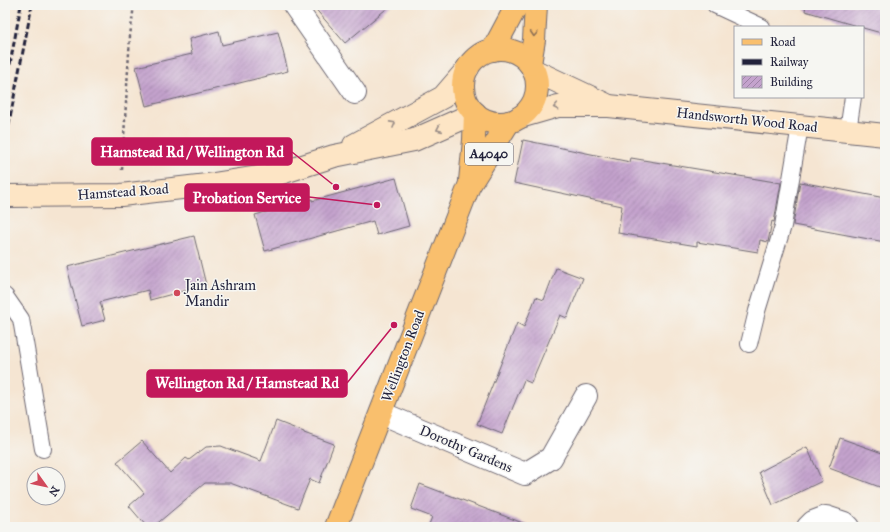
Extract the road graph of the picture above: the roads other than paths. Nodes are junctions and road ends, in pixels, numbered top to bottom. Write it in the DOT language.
graph roads {
  1 [pos="294,5"];
  2 [pos="517,5"];
  3 [pos="536,5"];
  4 [pos="715,5"];
  5 [pos="760,26"];
  6 [pos="493,50"];
  7 [pos="532,67"];
  8 [pos="468,68"];
  9 [pos="355,93"];
  10 [pos="852,98"];
  11 [pos="609,106"];
  12 [pos="475,113"];
  13 [pos="515,120"];
  14 [pos="800,126"];
  15 [pos="848,131"];
  16 [pos="885,135"];
  17 [pos="334,156"];
  18 [pos="469,186"];
  19 [pos="5,196"];
  20 [pos="5,296"];
  21 [pos="749,344"];
  22 [pos="586,396"];
  23 [pos="381,413"];
  24 [pos="43,449"];
  25 [pos="341,525"];
  26 [pos="808,527"];
  27 [pos="848,527"];
  1 -- 9 [label="street"];
  2 -- 6 [label="main road"];
  3 -- 7 [label="main road, one-way"];
  4 -- 5 [label="lane"];
  6 -- 7 [label="main road"];
  6 -- 8 [label="main road"];
  7 -- 11 [label="main road, Handsworth Wood Road"];
  7 -- 13 [label="main road"];
  8 -- 12 [label="main road"];
  17 -- 8 [label="main road, Hamstead Road, one-way"];
  10 -- 15 [label="lane"];
  11 -- 13 [label="main road, Handsworth Wood Road, one-way"];
  11 -- 14 [label="main road, Handsworth Wood Road"];
  12 -- 13 [label="main road"];
  12 -- 17 [label="main road, Hamstead Road, one-way"];
  12 -- 18 [label="main road, Wellington Road / A4040"];
  13 -- 18 [label="main road, Wellington Road / A4040"];
  14 -- 15 [label="main road, Handsworth Wood Road"];
  14 -- 21 [label="lane"];
  15 -- 16 [label="main road, Handsworth Wood Road"];
  17 -- 19 [label="main road, Hamstead Road"];
  18 -- 23 [label="main road, Wellington Road / A4040"];
  20 -- 24 [label="lane"];
  22 -- 23 [label="street, Dorothy Gardens"];
  23 -- 25 [label="main road, Wellington Road / A4040"];
  26 -- 27 [label="street"];
}
